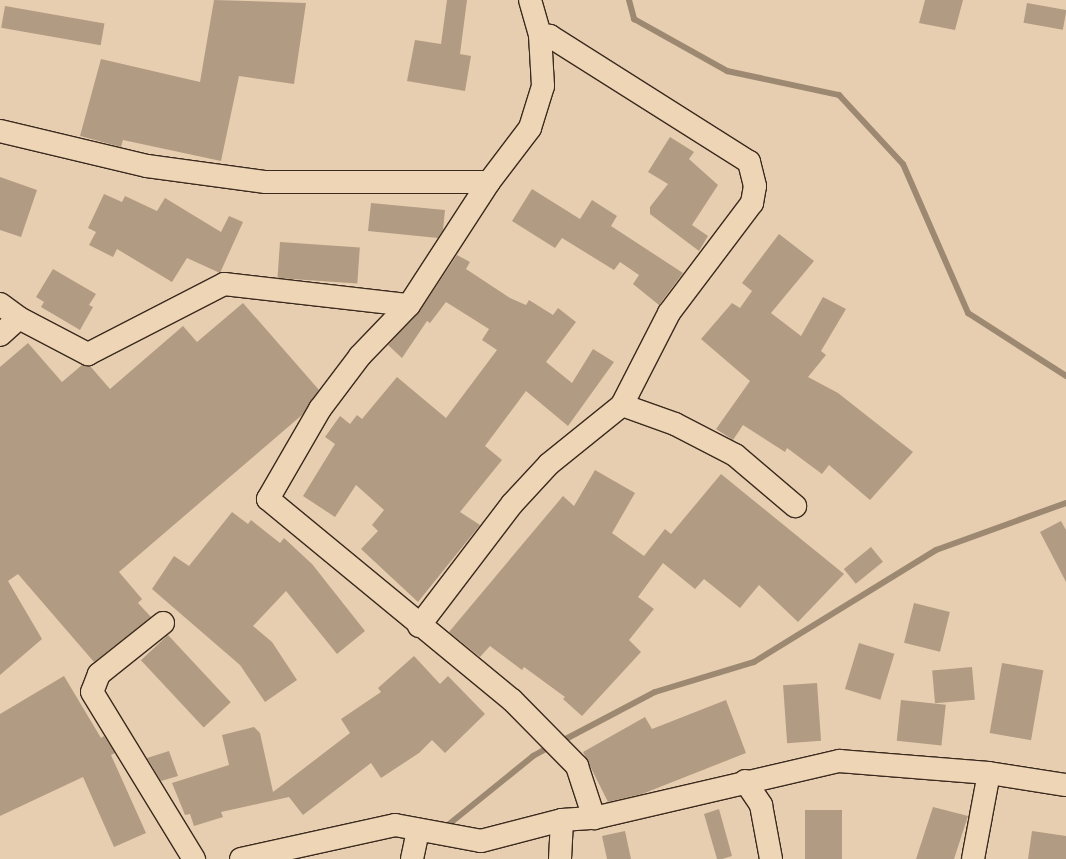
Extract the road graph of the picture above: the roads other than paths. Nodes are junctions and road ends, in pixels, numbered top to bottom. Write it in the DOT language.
graph roads {
  1 [pos="530,0"];
  2 [pos="540,35"];
  3 [pos="0,131"];
  4 [pos="489,182"];
  5 [pos="0,304"];
  6 [pos="409,304"];
  7 [pos="19,318"];
  8 [pos="0,335"];
  9 [pos="622,405"];
  10 [pos="796,506"];
  11 [pos="163,624"];
  12 [pos="419,626"];
  13 [pos="989,773"];
  14 [pos="745,781"];
  15 [pos="1066,785"];
  16 [pos="594,818"];
  17 [pos="562,820"];
  18 [pos="418,830"];
  19 [pos="194,859"];
  20 [pos="241,859"];
  21 [pos="412,859"];
  22 [pos="560,859"];
  23 [pos="771,859"];
  24 [pos="973,859"];
  1 -- 2 [label="street"];
  2 -- 4 [label="street"];
  2 -- 9 [label="street"];
  3 -- 4 [label="street"];
  4 -- 6 [label="street"];
  5 -- 7 [label="street"];
  6 -- 7 [label="street"];
  6 -- 12 [label="street"];
  7 -- 8 [label="street"];
  9 -- 10 [label="street"];
  9 -- 12 [label="street"];
  11 -- 19 [label="street"];
  12 -- 16 [label="street"];
  13 -- 14 [label="street"];
  13 -- 15 [label="street"];
  13 -- 24 [label="street"];
  14 -- 16 [label="street"];
  14 -- 23 [label="street"];
  16 -- 17 [label="street"];
  17 -- 18 [label="street"];
  17 -- 22 [label="street"];
  18 -- 20 [label="street"];
  18 -- 21 [label="street"];
}
